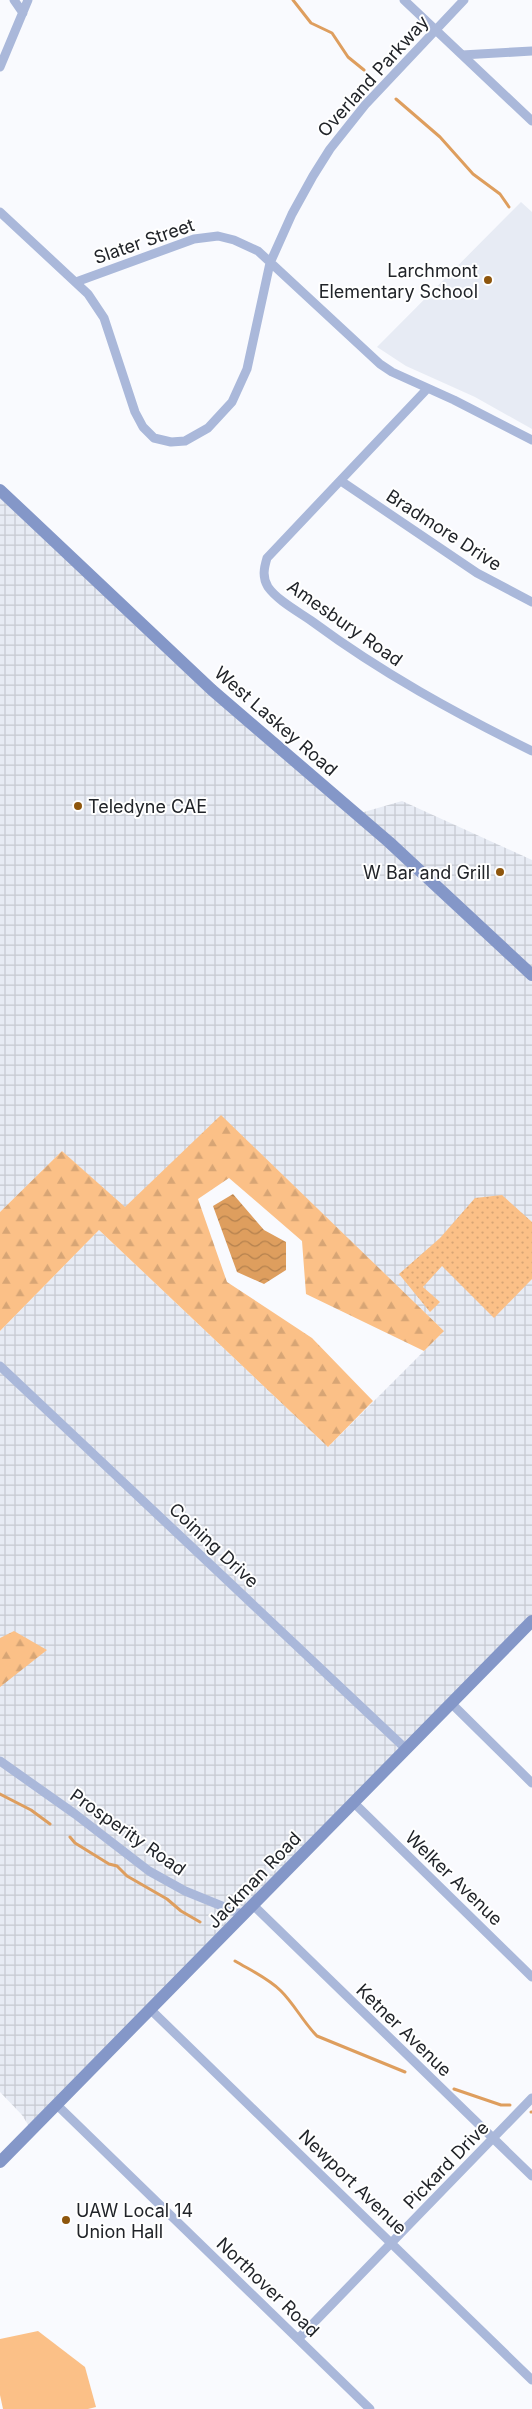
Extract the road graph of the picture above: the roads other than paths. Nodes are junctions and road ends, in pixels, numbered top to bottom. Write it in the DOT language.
graph roads {
  1 [pos="14,0"];
  2 [pos="28,0"];
  3 [pos="464,0"];
  4 [pos="407,2"];
  5 [pos="23,14"];
  6 [pos="436,30"];
  7 [pos="532,52"];
  8 [pos="462,55"];
  9 [pos="0,66"];
  10 [pos="532,121"];
  11 [pos="0,212"];
  12 [pos="270,263"];
  13 [pos="76,282"];
  14 [pos="427,388"];
  15 [pos="532,440"];
  16 [pos="340,481"];
  17 [pos="0,490"];
  18 [pos="532,602"];
  19 [pos="532,751"];
  20 [pos="532,975"];
  21 [pos="0,1366"];
  22 [pos="532,1621"];
  23 [pos="451,1703"];
  24 [pos="406,1749"];
  25 [pos="0,1761"];
  26 [pos="532,1783"];
  27 [pos="353,1802"];
  28 [pos="254,1906"];
  29 [pos="244,1915"];
  30 [pos="532,1977"];
  31 [pos="151,2010"];
  32 [pos="532,2098"];
  33 [pos="57,2105"];
  34 [pos="493,2139"];
  35 [pos="0,2162"];
  36 [pos="532,2176"];
  37 [pos="392,2242"];
  38 [pos="298,2339"];
  39 [pos="532,2380"];
  40 [pos="370,2409"];
  1 -- 5 [label="street"];
  2 -- 5 [label="street"];
  3 -- 6 [label="street, Overland Parkway"];
  4 -- 6 [label="street"];
  5 -- 9 [label="street"];
  6 -- 8 [label="street"];
  6 -- 12 [label="street, Overland Parkway"];
  7 -- 8 [label="street"];
  8 -- 10 [label="street"];
  11 -- 13 [label="street, Slater Street"];
  12 -- 13 [label="street, Slater Street"];
  12 -- 13 [label="street, Overland Parkway"];
  12 -- 14 [label="street, Slater Street"];
  14 -- 15 [label="street, Slater Street"];
  14 -- 16 [label="street, Amesbury Road"];
  16 -- 18 [label="street, Bradmore Drive"];
  16 -- 19 [label="street, Amesbury Road"];
  17 -- 20 [label="main road, West Laskey Road"];
  21 -- 24 [label="street, Coining Drive"];
  22 -- 23 [label="main road, Jackman Road"];
  23 -- 24 [label="main road, Jackman Road"];
  23 -- 26 [label="street"];
  24 -- 27 [label="main road, Jackman Road"];
  25 -- 29 [label="street, Prosperity Road"];
  27 -- 28 [label="main road, Jackman Road"];
  27 -- 30 [label="street, Welker Avenue"];
  28 -- 29 [label="main road, Jackman Road"];
  28 -- 34 [label="street, Ketner Avenue"];
  29 -- 31 [label="main road, Jackman Road"];
  31 -- 33 [label="main road, Jackman Road"];
  31 -- 37 [label="street, Newport Avenue"];
  32 -- 34 [label="street, Pickard Drive"];
  33 -- 35 [label="main road, Jackman Road"];
  33 -- 38 [label="street, Northover Road"];
  34 -- 36 [label="street, Ketner Avenue"];
  34 -- 37 [label="street, Pickard Drive"];
  37 -- 38 [label="street, Pickard Drive"];
  37 -- 39 [label="street, Newport Avenue"];
  38 -- 40 [label="street, Northover Road"];
}
